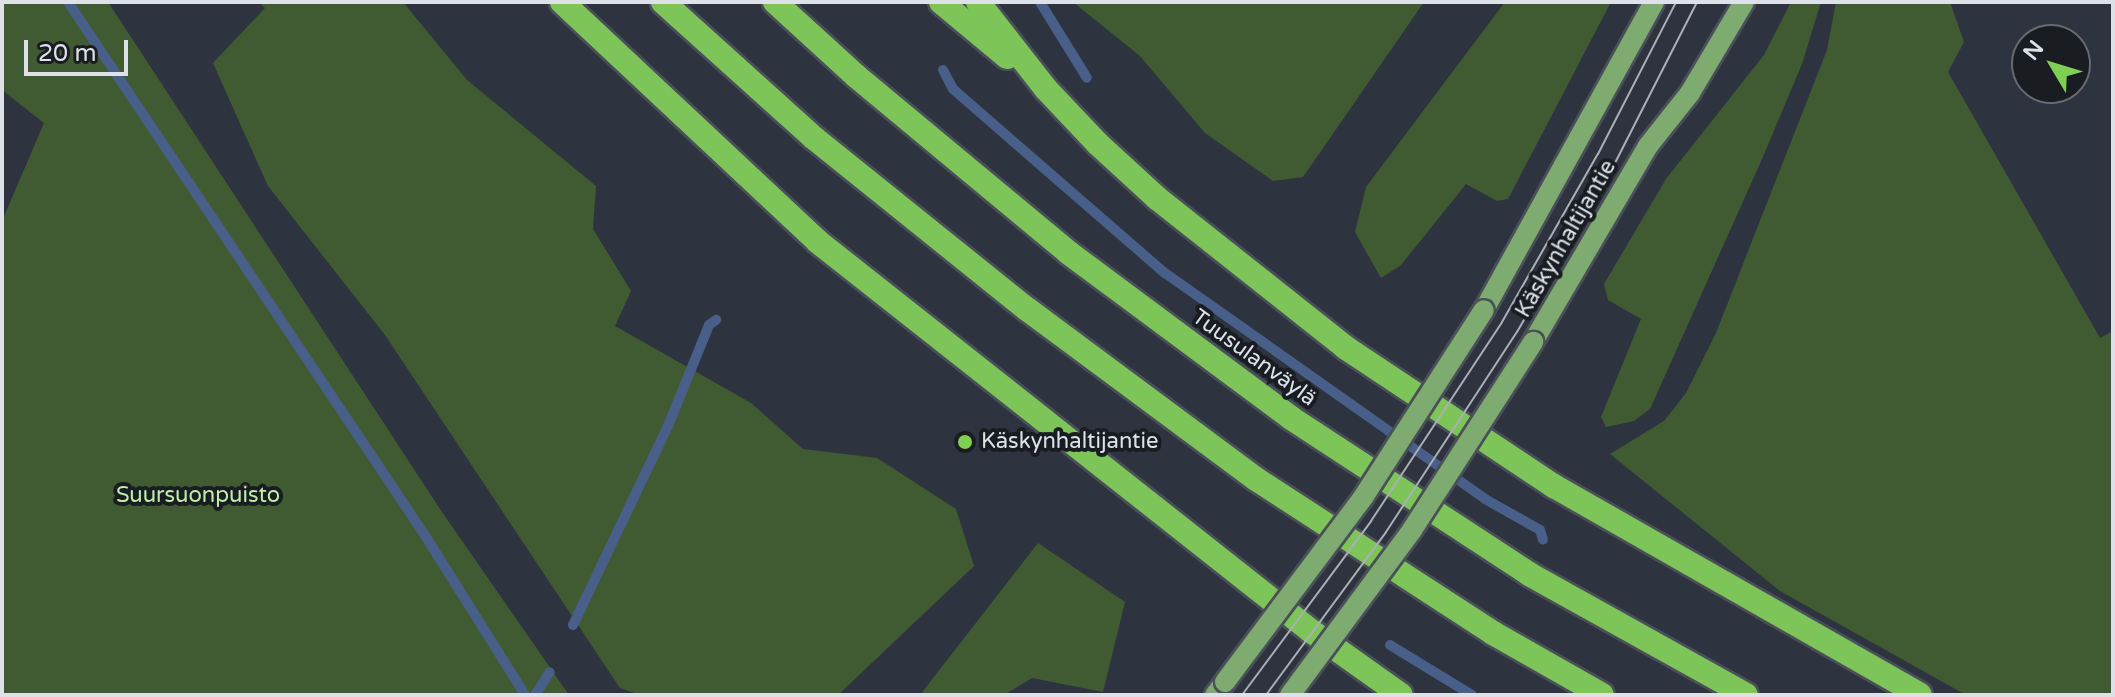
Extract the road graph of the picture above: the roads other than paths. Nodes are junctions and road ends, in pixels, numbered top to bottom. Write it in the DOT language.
graph roads {
  1 [pos="562,2"];
  2 [pos="663,2"];
  3 [pos="775,2"];
  4 [pos="941,2"];
  5 [pos="978,2"];
  6 [pos="1654,2"];
  7 [pos="1744,2"];
  8 [pos="1046,89"];
  9 [pos="1311,631"];
  10 [pos="1220,688"];
  11 [pos="1290,695"];
  12 [pos="1371,695"];
  13 [pos="1401,695"];
  14 [pos="1602,695"];
  15 [pos="1746,695"];
  16 [pos="1920,695"];
  1 -- 9 [label="highway"];
  2 -- 14 [label="highway"];
  3 -- 15 [label="highway, Tuusulanväylä"];
  4 -- 8 [label="highway"];
  5 -- 8 [label="highway"];
  6 -- 10 [label="main road, Käskynhaltijantie, bridge"];
  7 -- 11 [label="main road, Käskynhaltijantie, bridge"];
  8 -- 16 [label="highway"];
  9 -- 12 [label="highway"];
  9 -- 13 [label="highway"];
}
